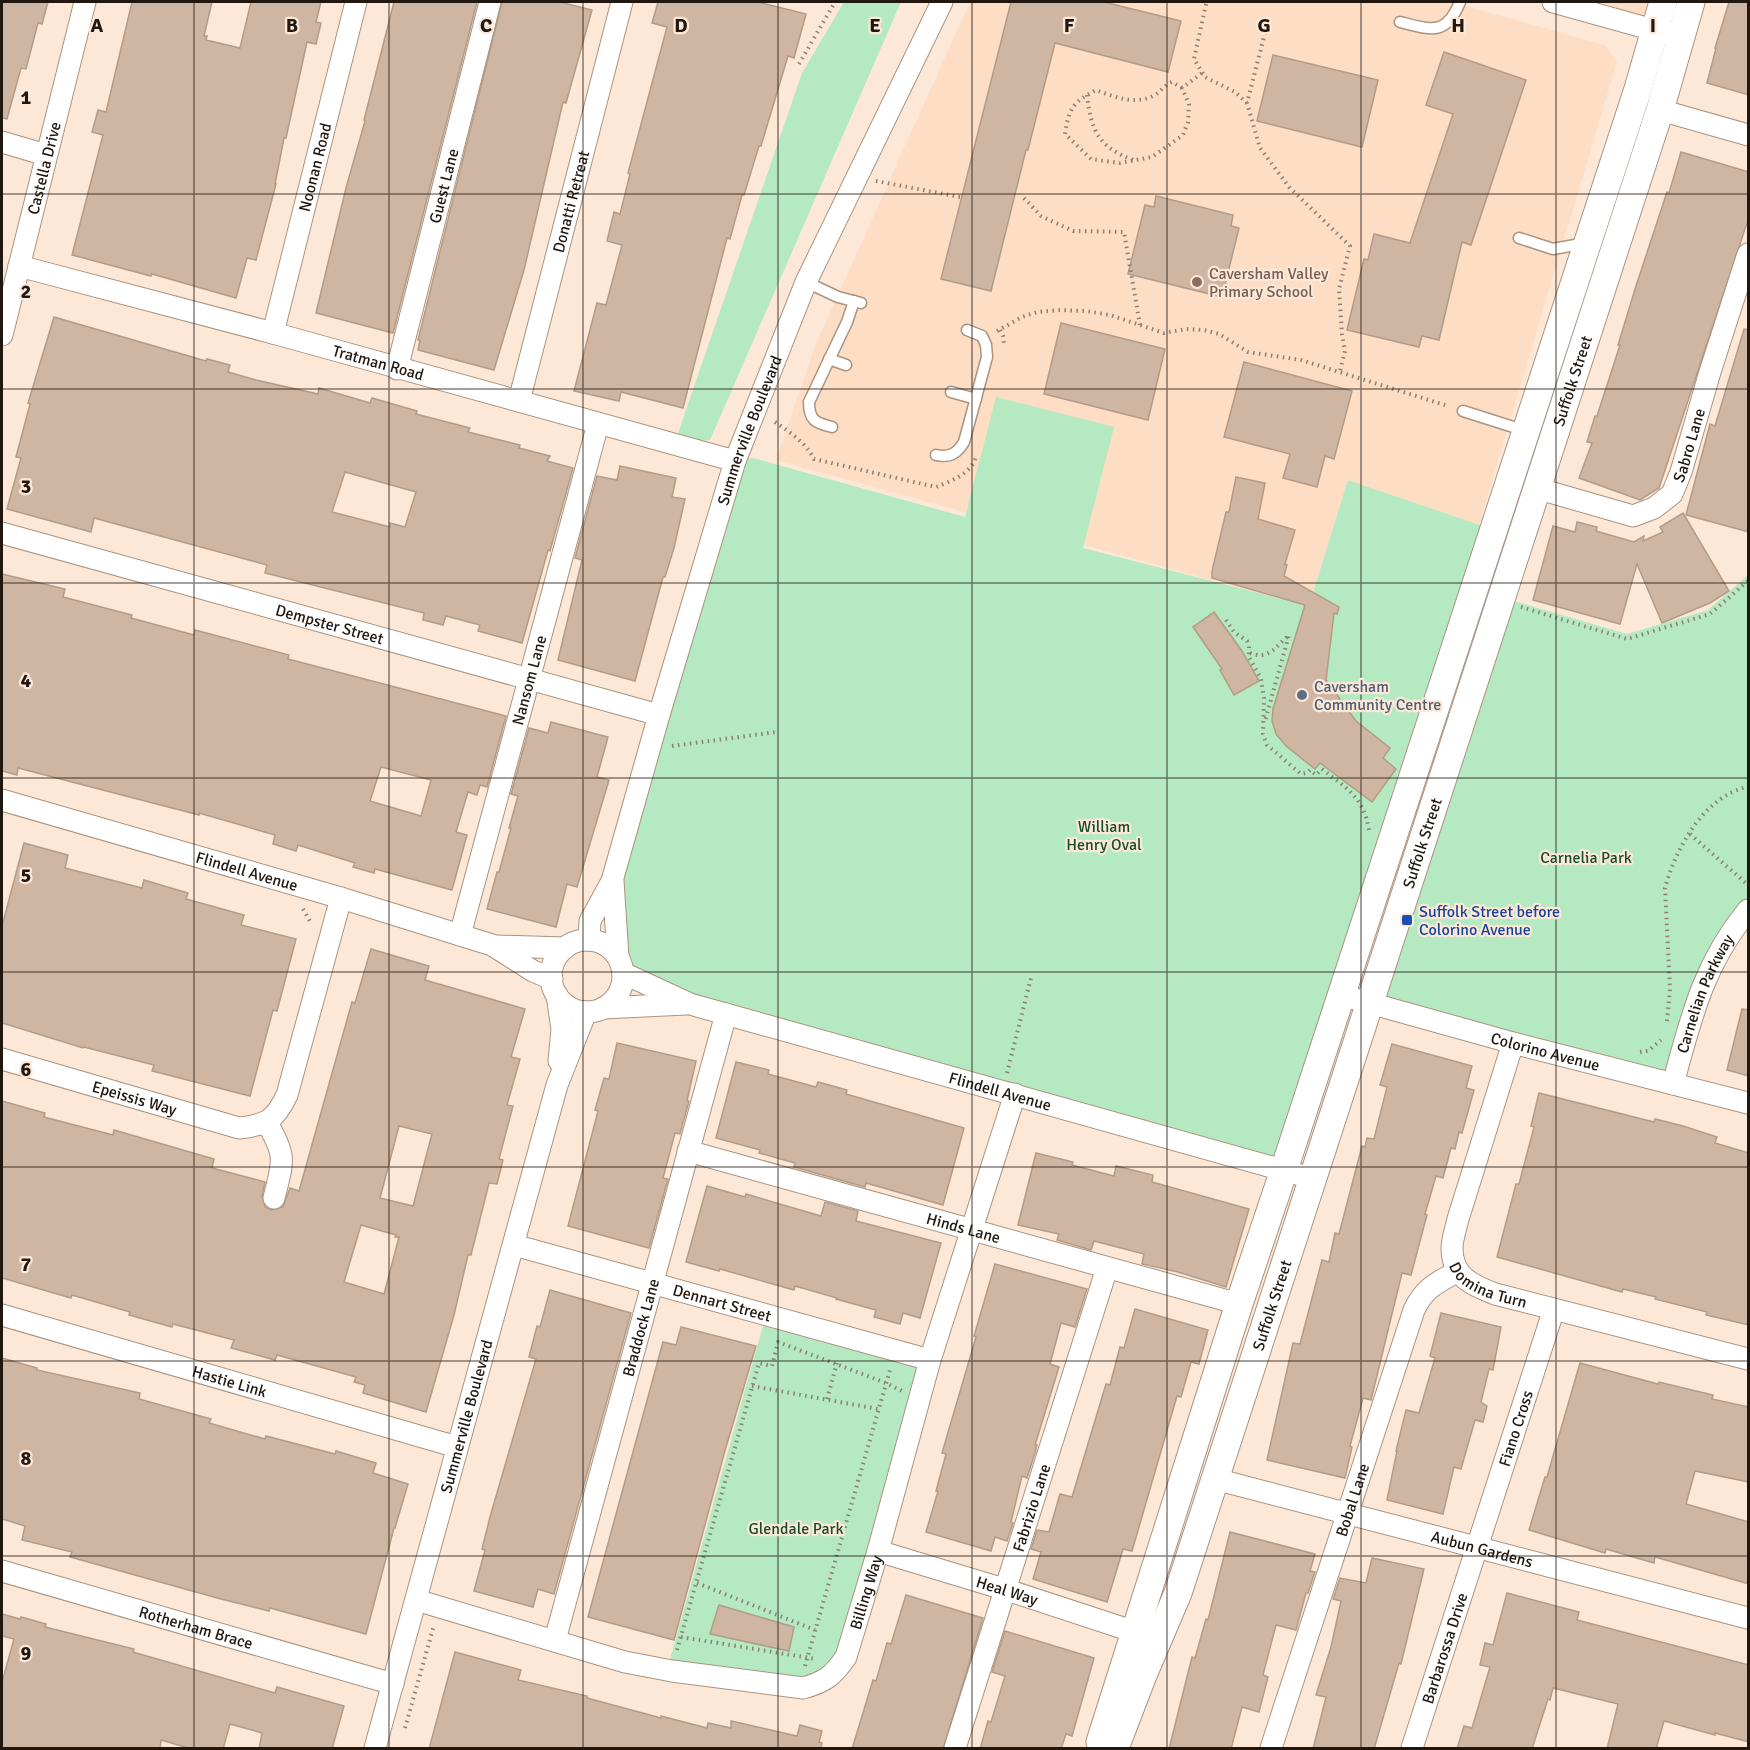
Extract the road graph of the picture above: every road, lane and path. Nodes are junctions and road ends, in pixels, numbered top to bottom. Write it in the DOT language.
graph roads {
  1 [pos="85,2"];
  2 [pos="356,2"];
  3 [pos="490,2"];
  4 [pos="622,2"];
  5 [pos="835,2"];
  6 [pos="942,2"];
  7 [pos="1460,2"];
  8 [pos="1553,2"];
  9 [pos="1663,2"];
  10 [pos="1691,2"];
  11 [pos="1206,4"];
  12 [pos="1268,21"];
  13 [pos="1400,22"];
  14 [pos="1653,30"];
  15 [pos="1679,38"];
  16 [pos="799,64"];
  17 [pos="1202,72"];
  18 [pos="1182,88"];
  19 [pos="1087,95"];
  20 [pos="1246,103"];
  21 [pos="1660,110"];
  22 [pos="1749,135"];
  23 [pos="2,142"];
  24 [pos="46,155"];
  25 [pos="1134,161"];
  26 [pos="858,178"];
  27 [pos="960,197"];
  28 [pos="1024,198"];
  29 [pos="1519,238"];
  30 [pos="1587,243"];
  31 [pos="1749,254"];
  32 [pos="19,266"];
  33 [pos="806,282"];
  34 [pos="1140,325"];
  35 [pos="967,330"];
  36 [pos="1000,330"];
  37 [pos="273,333"];
  38 [pos="2,335"];
  39 [pos="984,340"];
  40 [pos="1005,348"];
  41 [pos="829,359"];
  42 [pos="846,365"];
  43 [pos="397,369"];
  44 [pos="1340,371"];
  45 [pos="951,392"];
  46 [pos="976,399"];
  47 [pos="519,401"];
  48 [pos="1463,411"];
  49 [pos="775,423"];
  50 [pos="598,424"];
  51 [pos="831,427"];
  52 [pos="1526,431"];
  53 [pos="977,452"];
  54 [pos="936,455"];
  55 [pos="735,461"];
  56 [pos="1536,488"];
  57 [pos="2,533"];
  58 [pos="1749,580"];
  59 [pos="1515,605"];
  60 [pos="1226,620"];
  61 [pos="1250,652"];
  62 [pos="530,678"];
  63 [pos="659,715"];
  64 [pos="1263,730"];
  65 [pos="776,732"];
  66 [pos="672,746"];
  67 [pos="1749,786"];
  68 [pos="2,800"];
  69 [pos="1690,834"];
  70 [pos="1370,837"];
  71 [pos="612,881"];
  72 [pos="1749,885"];
  73 [pos="341,898"];
  74 [pos="1749,910"];
  75 [pos="460,935"];
  76 [pos="589,940"];
  77 [pos="492,945"];
  78 [pos="565,948"];
  79 [pos="620,965"];
  80 [pos="1031,978"];
  81 [pos="554,987"];
  82 [pos="1341,995"];
  83 [pos="1368,1002"];
  84 [pos="690,1004"];
  85 [pos="594,1010"];
  86 [pos="726,1014"];
  87 [pos="1666,1024"];
  88 [pos="1664,1034"];
  89 [pos="1513,1043"];
  90 [pos="1631,1049"];
  91 [pos="2,1059"];
  92 [pos="1672,1084"];
  93 [pos="557,1085"];
  94 [pos="1011,1085"];
  95 [pos="1749,1103"];
  96 [pos="267,1123"];
  97 [pos="688,1151"];
  98 [pos="1284,1170"];
  99 [pos="1311,1178"];
  100 [pos="274,1198"];
  101 [pos="973,1229"];
  102 [pos="514,1245"];
  103 [pos="1107,1268"];
  104 [pos="1458,1271"];
  105 [pos="652,1283"];
  106 [pos="1239,1304"];
  107 [pos="1554,1309"];
  108 [pos="2,1315"];
  109 [pos="1749,1359"];
  110 [pos="930,1360"];
  111 [pos="837,1364"];
  112 [pos="891,1366"];
  113 [pos="886,1383"];
  114 [pos="752,1386"];
  115 [pos="904,1392"];
  116 [pos="826,1400"];
  117 [pos="878,1409"];
  118 [pos="458,1448"];
  119 [pos="1215,1479"];
  120 [pos="1348,1514"];
  121 [pos="1477,1548"];
  122 [pos="878,1551"];
  123 [pos="2,1571"];
  124 [pos="697,1583"];
  125 [pos="1007,1590"];
  126 [pos="416,1600"];
  127 [pos="1749,1618"];
  128 [pos="815,1630"];
  129 [pos="1135,1632"];
  130 [pos="681,1637"];
  131 [pos="555,1640"];
  132 [pos="808,1658"];
  133 [pos="672,1671"];
  134 [pos="804,1671"];
  135 [pos="393,1684"];
  136 [pos="375,1749"];
  137 [pos="955,1749"];
  138 [pos="1097,1749"];
  139 [pos="1115,1749"];
  140 [pos="1271,1749"];
  141 [pos="1412,1749"];
  1 -- 24 [label="street, Castella Drive"];
  2 -- 37 [label="street, Noonan Road"];
  3 -- 43 [label="street, Guest Lane"];
  4 -- 47 [label="street, Donatti Retreat"];
  5 -- 16 [label="path"];
  6 -- 26 [label="street, Summerville Boulevard"];
  7 -- 13 [label="lane"];
  8 -- 14 [label="street"];
  9 -- 14 [label="street, Suffolk Street"];
  10 -- 15 [label="street, Suffolk Street"];
  11 -- 17 [label="path"];
  12 -- 20 [label="path"];
  14 -- 15 [label="street"];
  14 -- 30 [label="street, Suffolk Street"];
  15 -- 21 [label="street, Suffolk Street"];
  17 -- 18 [label="path"];
  17 -- 20 [label="path"];
  18 -- 19 [label="path"];
  18 -- 25 [label="path"];
  19 -- 25 [label="path"];
  19 -- 25 [label="path"];
  20 -- 44 [label="path"];
  21 -- 22 [label="street"];
  21 -- 56 [label="street, Suffolk Street"];
  23 -- 24 [label="street"];
  24 -- 32 [label="street, Castella Drive"];
  26 -- 27 [label="path"];
  26 -- 33 [label="street, Summerville Boulevard"];
  28 -- 34 [label="path"];
  29 -- 30 [label="lane"];
  30 -- 52 [label="street, Suffolk Street"];
  31 -- 56 [label="street, Sabro Lane"];
  32 -- 37 [label="street, Tratman Road"];
  32 -- 38 [label="street, Castella Drive"];
  33 -- 41 [label="lane"];
  33 -- 55 [label="street, Summerville Boulevard"];
  34 -- 36 [label="path"];
  34 -- 44 [label="path"];
  35 -- 39 [label="lane"];
  36 -- 39 [label="path"];
  36 -- 40 [label="path"];
  37 -- 43 [label="street, Tratman Road"];
  39 -- 46 [label="lane"];
  41 -- 42 [label="lane"];
  41 -- 51 [label="lane"];
  43 -- 47 [label="street, Tratman Road"];
  44 -- 48 [label="path"];
  45 -- 46 [label="lane"];
  46 -- 54 [label="lane"];
  47 -- 50 [label="street, Tratman Road"];
  48 -- 52 [label="lane"];
  49 -- 53 [label="path"];
  50 -- 55 [label="street, Tratman Road"];
  50 -- 62 [label="street, Nansom Lane"];
  52 -- 82 [label="street, Suffolk Street"];
  55 -- 63 [label="street, Summerville Boulevard"];
  56 -- 83 [label="street, Suffolk Street"];
  57 -- 62 [label="street, Dempster Street"];
  58 -- 59 [label="path"];
  60 -- 61 [label="path"];
  61 -- 64 [label="path"];
  61 -- 64 [label="path"];
  62 -- 63 [label="street, Dempster Street"];
  62 -- 75 [label="street, Nansom Lane"];
  63 -- 71 [label="street, Summerville Boulevard"];
  64 -- 70 [label="path"];
  65 -- 66 [label="path"];
  67 -- 69 [label="path"];
  68 -- 73 [label="street, Flindell Avenue"];
  69 -- 72 [label="path"];
  69 -- 87 [label="path"];
  71 -- 76 [label="street, Summerville Boulevard"];
  71 -- 79 [label="street, Summerville Boulevard"];
  73 -- 75 [label="street, Flindell Avenue"];
  73 -- 96 [label="street"];
  74 -- 92 [label="street, Carnelian Parkway"];
  75 -- 77 [label="street, Flindell Avenue"];
  76 -- 78 [label="street"];
  76 -- 79 [label="street"];
  77 -- 78 [label="street, Flindell Avenue"];
  77 -- 81 [label="street, Flindell Avenue"];
  78 -- 81 [label="street"];
  79 -- 84 [label="street, Flindell Avenue"];
  79 -- 85 [label="street"];
  80 -- 94 [label="path"];
  81 -- 85 [label="street"];
  81 -- 93 [label="street, Summerville Boulevard"];
  82 -- 83 [label="street, Colorino Avenue"];
  82 -- 98 [label="street, Suffolk Street"];
  83 -- 89 [label="street, Colorino Avenue"];
  83 -- 99 [label="street, Suffolk Street"];
  84 -- 85 [label="street, Flindell Avenue"];
  84 -- 86 [label="street, Flindell Avenue"];
  85 -- 93 [label="street, Summerville Boulevard"];
  86 -- 94 [label="street, Flindell Avenue"];
  86 -- 97 [label="street, Braddock Lane"];
  88 -- 90 [label="path"];
  89 -- 92 [label="street, Colorino Avenue"];
  89 -- 104 [label="street, Domina Turn"];
  91 -- 96 [label="street, Epeissis Way"];
  92 -- 95 [label="street, Colorino Avenue"];
  93 -- 102 [label="street, Summerville Boulevard"];
  94 -- 98 [label="street, Flindell Avenue"];
  94 -- 101 [label="street, Billing Way"];
  96 -- 100 [label="street"];
  97 -- 101 [label="street, Hinds Lane"];
  97 -- 105 [label="street, Braddock Lane"];
  98 -- 99 [label="street, Flindell Avenue"];
  98 -- 106 [label="street, Suffolk Street"];
  99 -- 119 [label="street, Suffolk Street"];
  101 -- 103 [label="street, Hinds Lane"];
  101 -- 110 [label="street, Billing Way"];
  102 -- 105 [label="street, Dennart Street"];
  102 -- 118 [label="street, Summerville Boulevard"];
  103 -- 106 [label="street, Hinds Lane"];
  103 -- 125 [label="street, Fabrizio Lane"];
  104 -- 107 [label="street, Domina Turn"];
  104 -- 120 [label="street, Bobal Lane"];
  105 -- 110 [label="street, Dennart Street"];
  105 -- 131 [label="street, Braddock Lane"];
  106 -- 129 [label="street, Suffolk Street"];
  107 -- 109 [label="street, Domina Turn"];
  107 -- 121 [label="street, Fiano Cross"];
  108 -- 118 [label="street, Hastie Link"];
  110 -- 122 [label="street, Billing Way"];
  111 -- 113 [label="path"];
  111 -- 114 [label="path"];
  111 -- 116 [label="path"];
  112 -- 113 [label="path"];
  113 -- 115 [label="path"];
  113 -- 117 [label="path"];
  114 -- 116 [label="path"];
  114 -- 124 [label="path"];
  116 -- 117 [label="path"];
  117 -- 128 [label="path"];
  118 -- 126 [label="street, Summerville Boulevard"];
  119 -- 120 [label="street, Aubun Gardens"];
  119 -- 139 [label="street, Suffolk Street"];
  120 -- 121 [label="street, Aubun Gardens"];
  120 -- 140 [label="street, Bobal Lane"];
  121 -- 127 [label="street, Aubun Gardens"];
  121 -- 141 [label="street, Barbarossa Drive"];
  122 -- 125 [label="street, Heal Way"];
  122 -- 133 [label="street, Billing Way"];
  123 -- 135 [label="street, Rotherham Brace"];
  124 -- 128 [label="path"];
  124 -- 130 [label="path"];
  125 -- 129 [label="street, Heal Way"];
  125 -- 137 [label="street, Fabrizio Lane"];
  126 -- 131 [label="street, Billing Way"];
  126 -- 135 [label="street, Summerville Boulevard"];
  128 -- 132 [label="path"];
  129 -- 138 [label="street, Suffolk Street"];
  130 -- 132 [label="path"];
  130 -- 133 [label="path"];
  131 -- 133 [label="street, Billing Way"];
  132 -- 134 [label="path"];
  135 -- 136 [label="street, Summerville Boulevard"];
}
